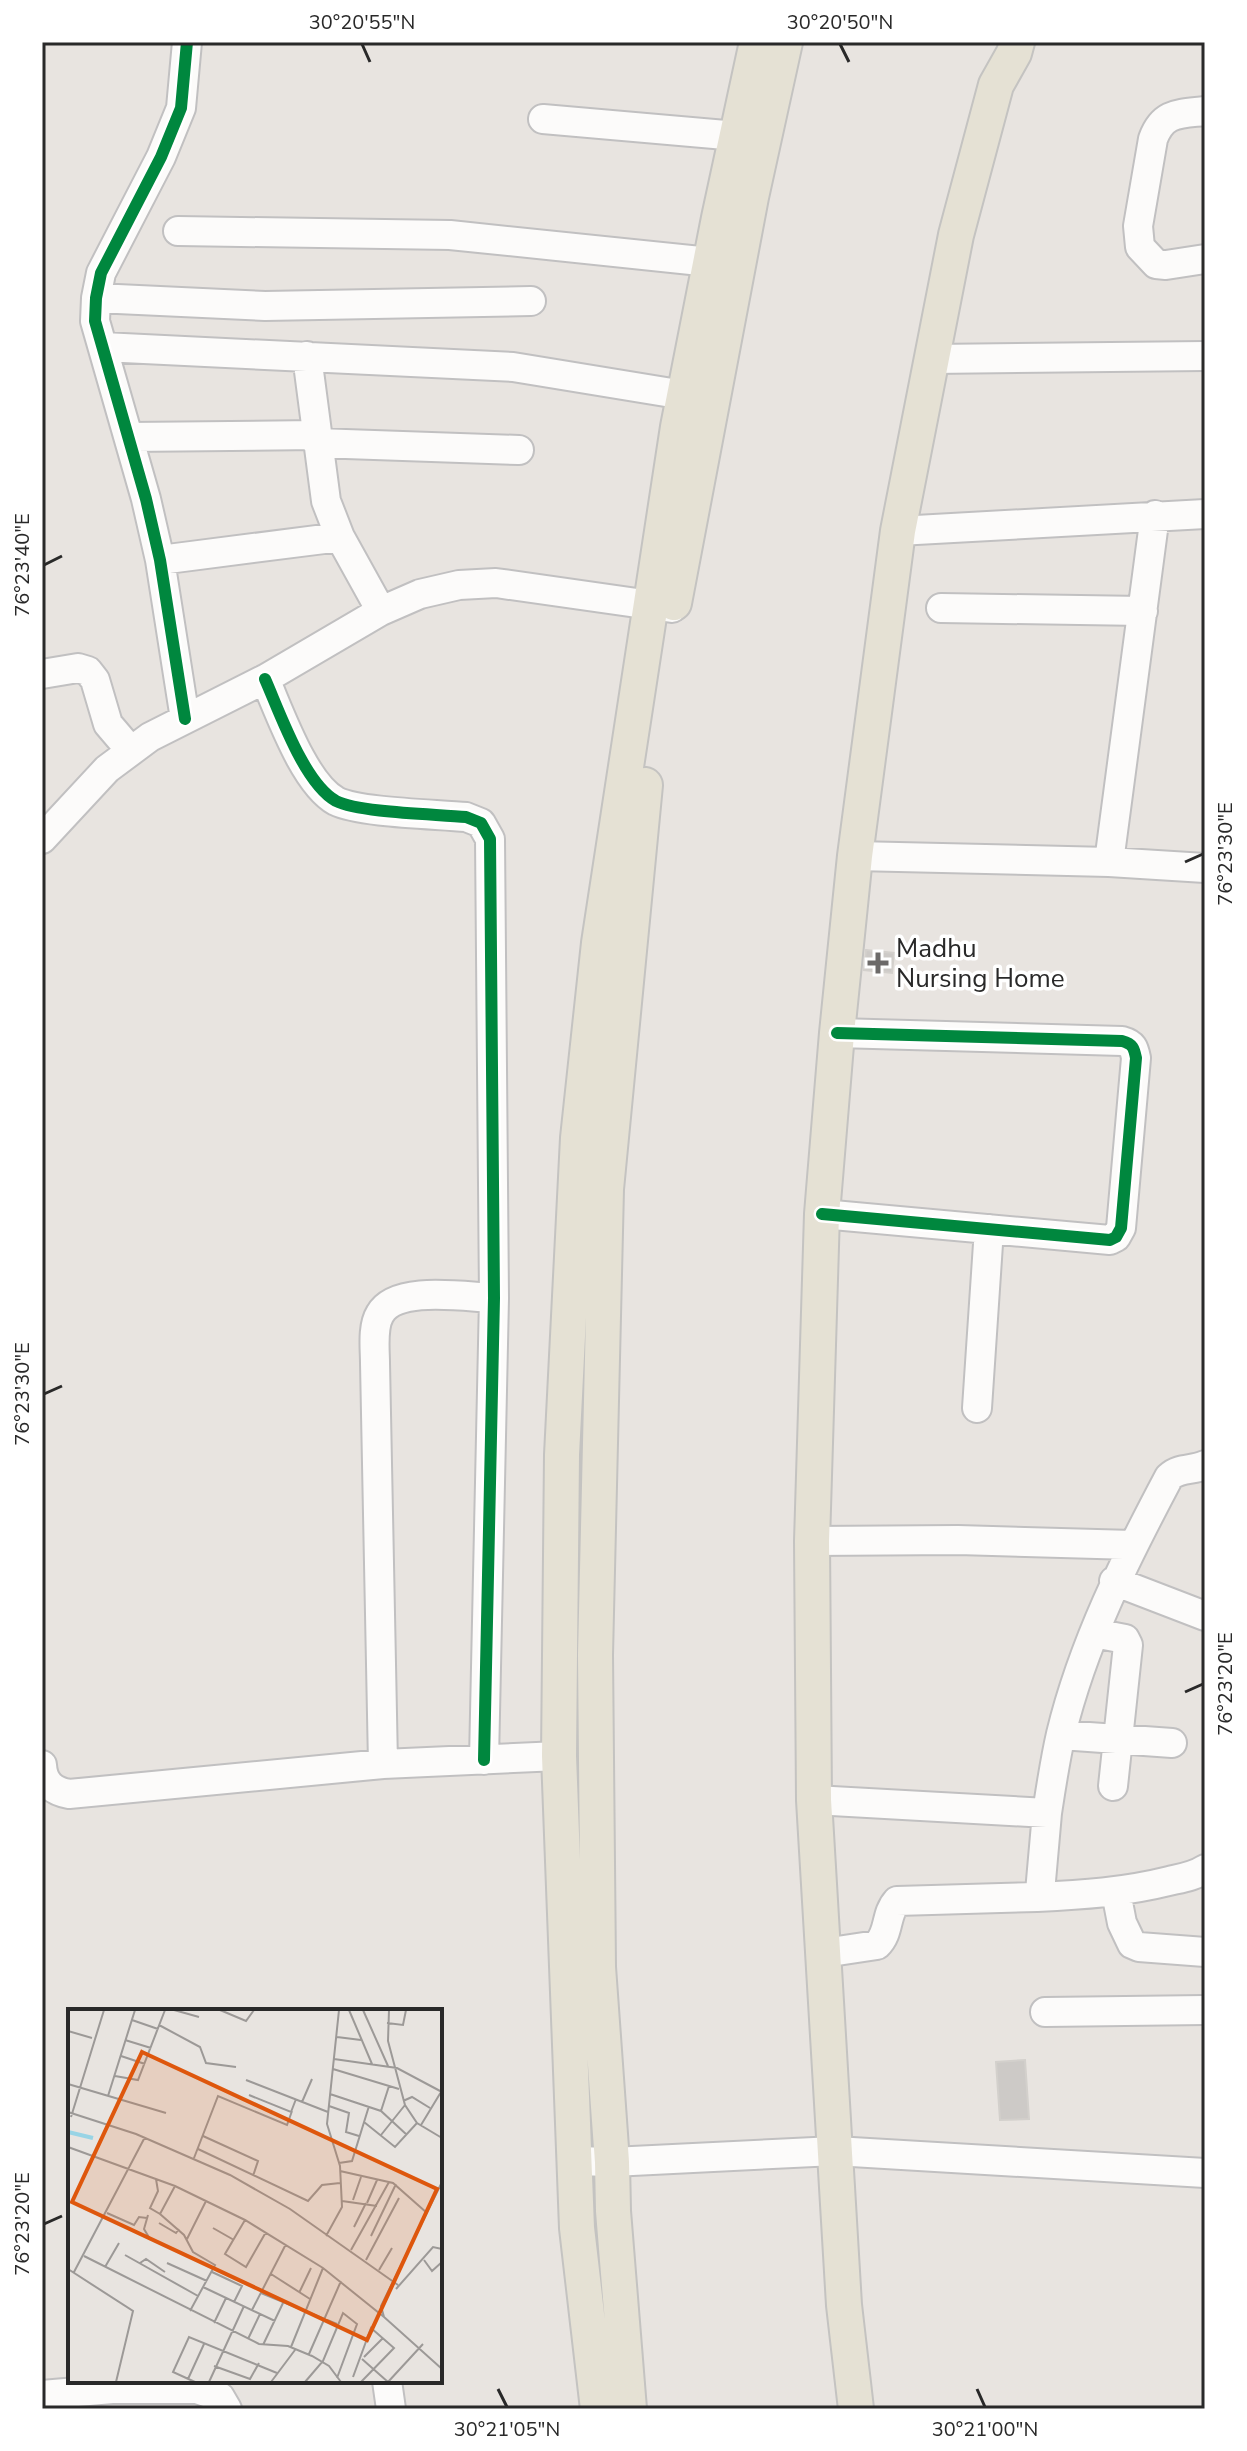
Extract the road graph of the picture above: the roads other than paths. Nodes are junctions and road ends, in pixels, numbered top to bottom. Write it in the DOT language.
graph roads {
  1 [pos="187,42"];
  2 [pos="757,42"];
  3 [pos="785,42"];
  4 [pos="991,42"];
  5 [pos="1017,42"];
  6 [pos="996,85"];
  7 [pos="1205,111"];
  8 [pos="543,119"];
  9 [pos="737,136"];
  10 [pos="178,231"];
  11 [pos="1205,259"];
  12 [pos="710,262"];
  13 [pos="96,298"];
  14 [pos="531,301"];
  15 [pos="103,347"];
  16 [pos="307,356"];
  17 [pos="1205,356"];
  18 [pos="932,359"];
  19 [pos="684,395"];
  20 [pos="129,437"];
  21 [pos="317,439"];
  22 [pos="519,450"];
  23 [pos="1205,514"];
  24 [pos="1155,515"];
  25 [pos="898,531"];
  26 [pos="340,537"];
  27 [pos="160,560"];
  28 [pos="662,607"];
  29 [pos="941,608"];
  30 [pos="381,611"];
  31 [pos="1143,611"];
  32 [pos="42,674"];
  33 [pos="265,679"];
  34 [pos="185,719"];
  35 [pos="131,751"];
  36 [pos="42,839"];
  37 [pos="855,856"];
  38 [pos="1109,862"];
  39 [pos="1205,868"];
  40 [pos="837,1033"];
  41 [pos="822,1214"];
  42 [pos="989,1229"];
  43 [pos="494,1298"];
  44 [pos="977,1408"];
  45 [pos="1205,1465"];
  46 [pos="812,1541"];
  47 [pos="1133,1545"];
  48 [pos="1114,1581"];
  49 [pos="1205,1616"];
  50 [pos="1094,1633"];
  51 [pos="1061,1735"];
  52 [pos="1118,1739"];
  53 [pos="1172,1743"];
  54 [pos="559,1756"];
  55 [pos="484,1760"];
  56 [pos="383,1764"];
  57 [pos="42,1765"];
  58 [pos="1113,1786"];
  59 [pos="814,1800"];
  60 [pos="1047,1813"];
  61 [pos="1205,1869"];
  62 [pos="1116,1892"];
  63 [pos="1037,1897"];
  64 [pos="1205,1952"];
  65 [pos="824,1953"];
  66 [pos="1205,2010"];
  67 [pos="1045,2012"];
  68 [pos="835,2151"];
  69 [pos="575,2161"];
  70 [pos="612,2162"];
  71 [pos="1205,2173"];
  72 [pos="387,2383"];
  73 [pos="42,2395"];
  74 [pos="77,2401"];
  75 [pos="227,2409"];
  76 [pos="391,2409"];
  77 [pos="598,2409"];
  78 [pos="629,2409"];
  79 [pos="856,2409"];
  1 -- 13 [label="street"];
  2 -- 9 [label="main road"];
  3 -- 28 [label="main road"];
  4 -- 6 [label="main road"];
  5 -- 6 [label="main road"];
  6 -- 18 [label="main road"];
  7 -- 11 [label="street"];
  8 -- 9 [label="street"];
  9 -- 12 [label="main road"];
  10 -- 12 [label="street"];
  12 -- 19 [label="main road"];
  13 -- 14 [label="street"];
  13 -- 15 [label="street"];
  15 -- 16 [label="street"];
  15 -- 20 [label="street"];
  16 -- 19 [label="street"];
  16 -- 21 [label="street"];
  17 -- 18 [label="street"];
  18 -- 25 [label="main road"];
  19 -- 28 [label="main road"];
  20 -- 21 [label="street"];
  20 -- 27 [label="street"];
  21 -- 22 [label="street"];
  21 -- 26 [label="street"];
  23 -- 24 [label="street"];
  24 -- 25 [label="street"];
  24 -- 31 [label="street"];
  25 -- 37 [label="main road"];
  26 -- 27 [label="street"];
  26 -- 30 [label="street"];
  27 -- 34 [label="street"];
  28 -- 30 [label="street"];
  28 -- 54 [label="main road"];
  28 -- 70 [label="main road"];
  29 -- 31 [label="street"];
  30 -- 33 [label="street"];
  31 -- 38 [label="street"];
  32 -- 35 [label="street"];
  33 -- 34 [label="street"];
  33 -- 43 [label="street"];
  34 -- 35 [label="street"];
  35 -- 36 [label="street"];
  37 -- 38 [label="street"];
  37 -- 40 [label="main road"];
  38 -- 39 [label="street"];
  40 -- 41 [label="main road"];
  40 -- 42 [label="street"];
  41 -- 42 [label="street"];
  41 -- 46 [label="main road"];
  42 -- 44 [label="street"];
  43 -- 55 [label="street"];
  43 -- 56 [label="street"];
  45 -- 47 [label="street"];
  46 -- 47 [label="street"];
  46 -- 59 [label="main road"];
  47 -- 48 [label="street"];
  48 -- 49 [label="street"];
  48 -- 50 [label="street"];
  50 -- 51 [label="street"];
  50 -- 52 [label="street"];
  51 -- 52 [label="street"];
  51 -- 60 [label="street"];
  52 -- 53 [label="street"];
  52 -- 58 [label="street"];
  54 -- 55 [label="street"];
  54 -- 69 [label="main road"];
  55 -- 56 [label="street"];
  56 -- 57 [label="street"];
  59 -- 60 [label="street"];
  59 -- 65 [label="main road"];
  60 -- 63 [label="street"];
  61 -- 62 [label="street"];
  62 -- 63 [label="street"];
  62 -- 64 [label="street"];
  63 -- 65 [label="street"];
  65 -- 68 [label="main road"];
  66 -- 67 [label="street"];
  68 -- 70 [label="street"];
  68 -- 71 [label="street"];
  68 -- 79 [label="main road"];
  69 -- 70 [label="street"];
  69 -- 77 [label="main road"];
  70 -- 78 [label="main road"];
  72 -- 76 [label="street"];
  73 -- 74 [label="street"];
  74 -- 75 [label="street"];
}
